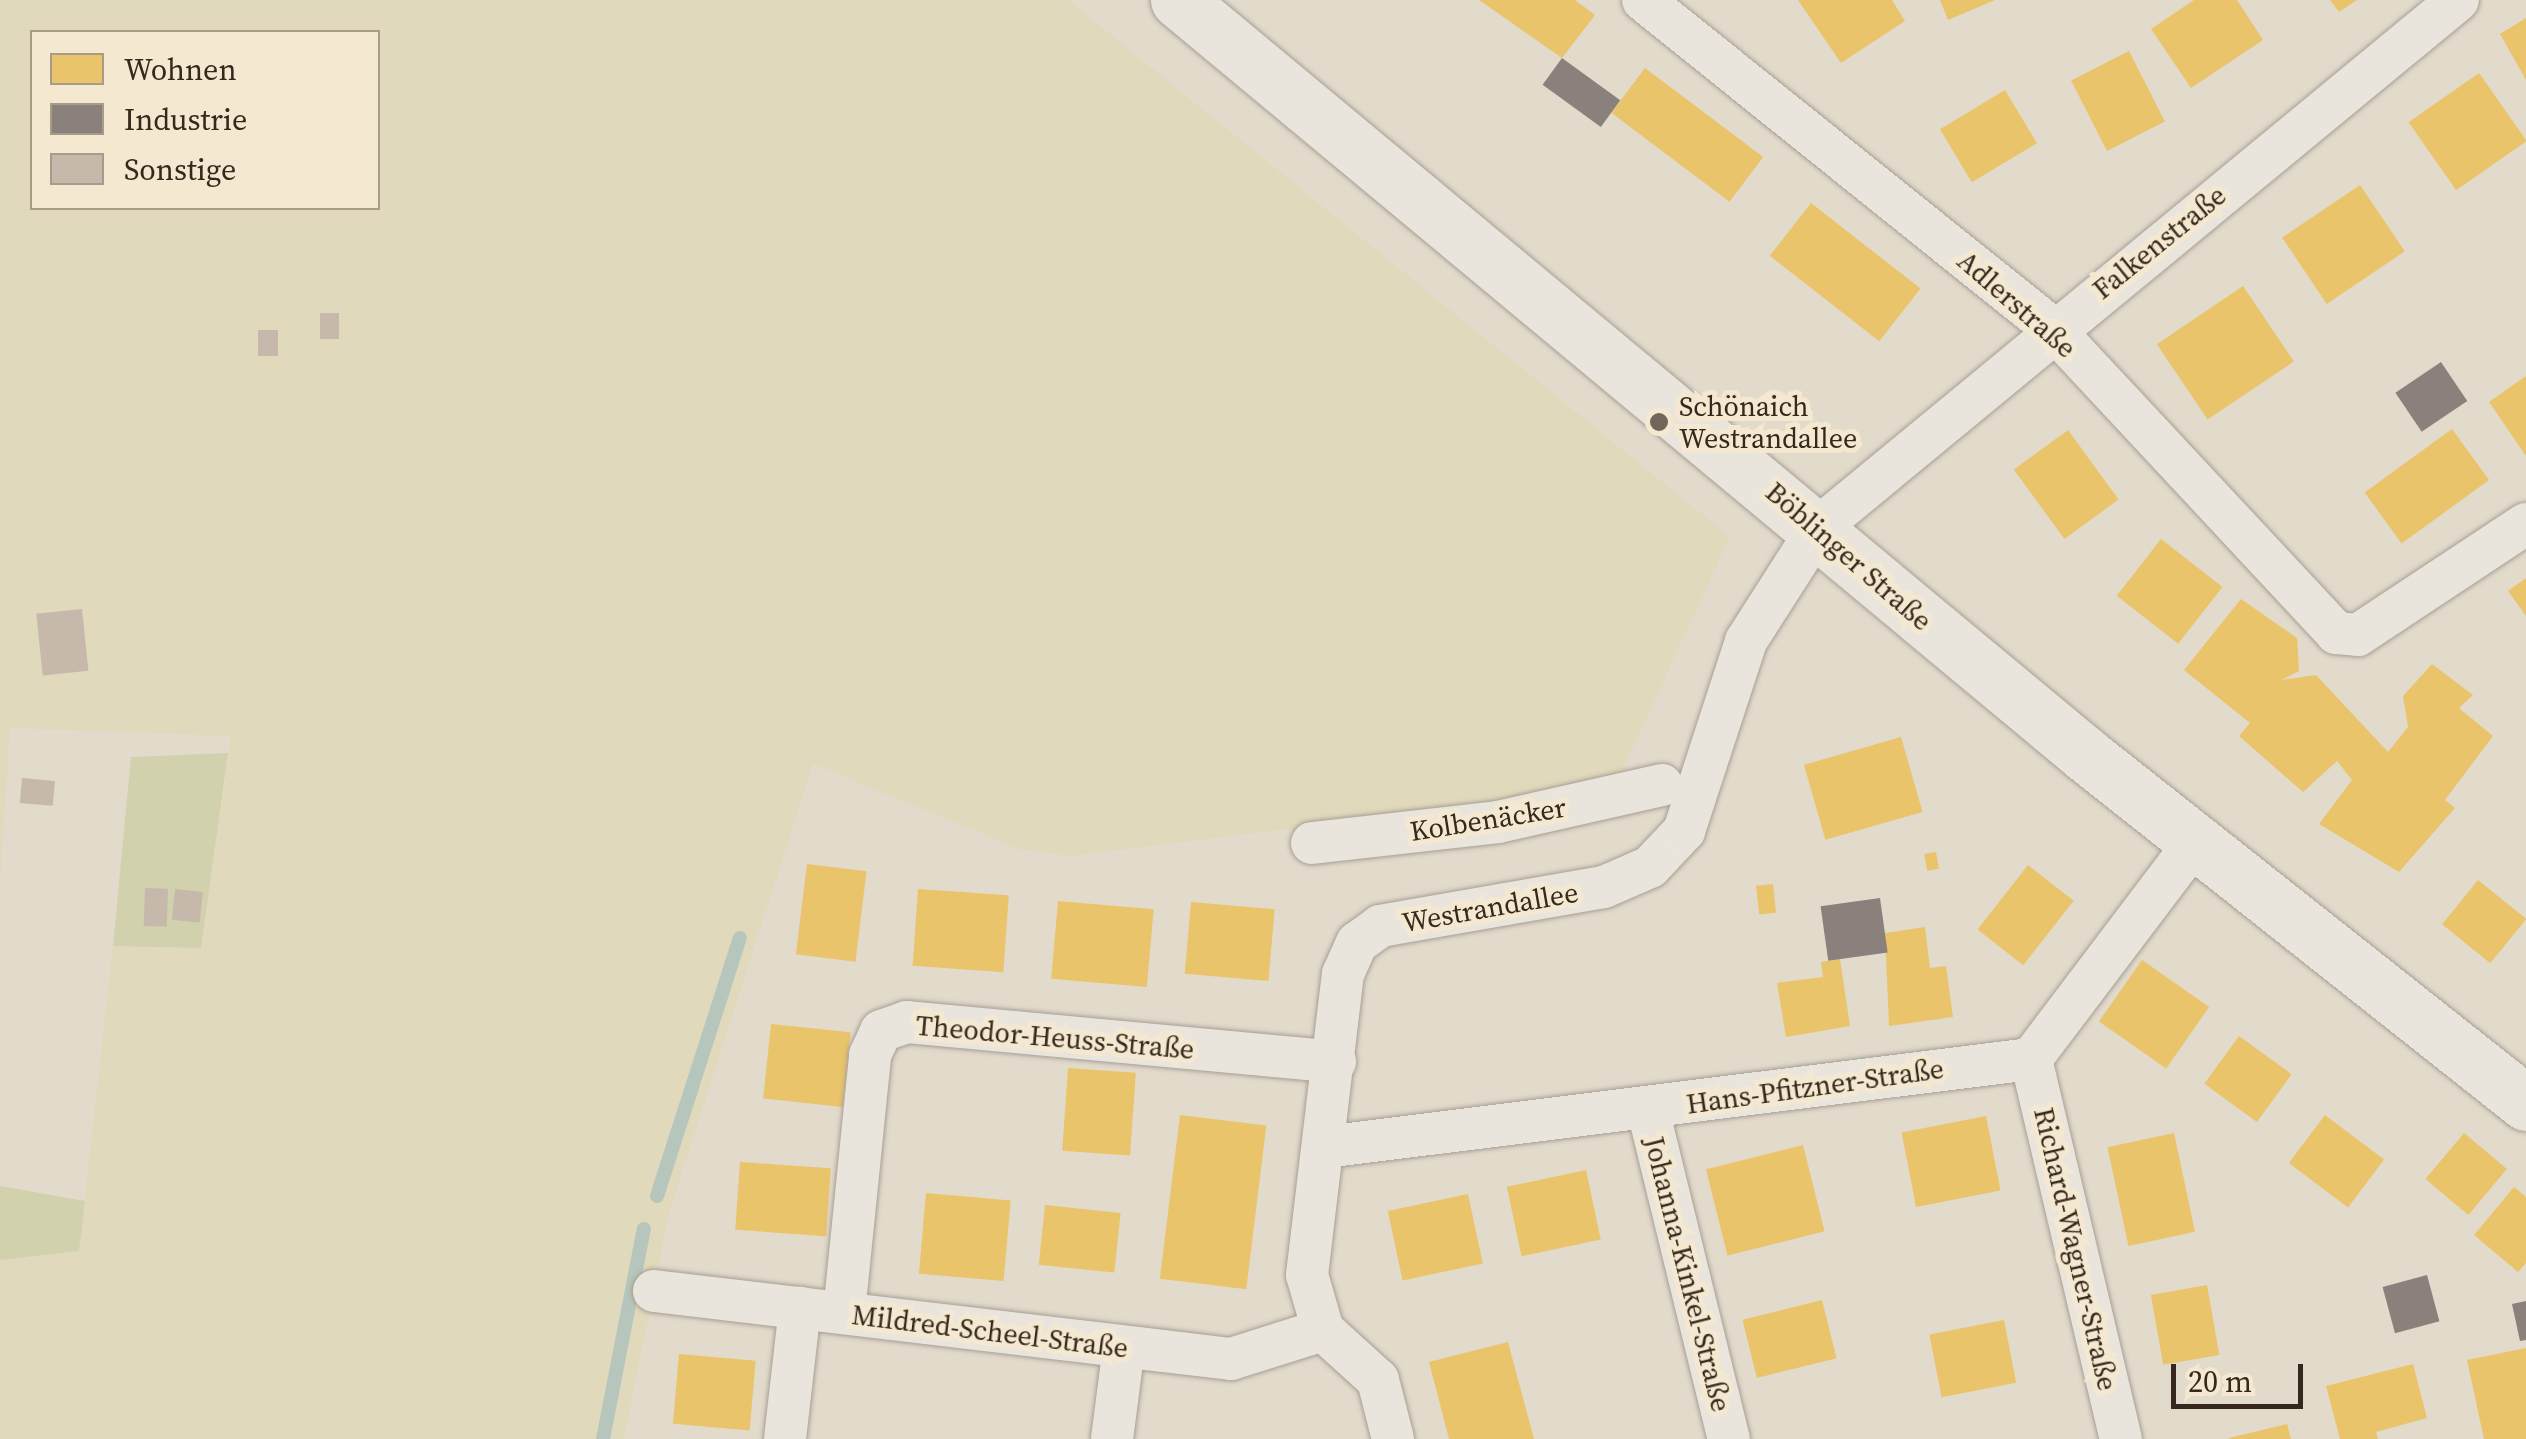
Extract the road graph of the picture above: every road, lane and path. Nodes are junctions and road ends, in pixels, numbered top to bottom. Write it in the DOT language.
graph roads {
  1 [pos="1178,0"];
  2 [pos="2458,0"];
  3 [pos="1657,3"];
  4 [pos="2052,328"];
  5 [pos="2526,524"];
  6 [pos="1819,528"];
  7 [pos="1662,785"];
  8 [pos="2198,838"];
  9 [pos="1312,843"];
  10 [pos="2032,1059"];
  11 [pos="1335,1062"];
  12 [pos="2526,1104"];
  13 [pos="1648,1110"];
  14 [pos="1325,1147"];
  15 [pos="654,1291"];
  16 [pos="800,1308"];
  17 [pos="844,1313"];
  18 [pos="1322,1330"];
  19 [pos="1124,1346"];
  20 [pos="785,1439"];
  21 [pos="1112,1439"];
  22 [pos="1393,1439"];
  23 [pos="1729,1439"];
  24 [pos="2121,1439"];
  1 -- 6 [label="main road, Böblinger Straße"];
  2 -- 4 [label="street, Falkenstraße"];
  3 -- 4 [label="street, Adlerstraße"];
  4 -- 5 [label="street, Adlerstraße"];
  4 -- 6 [label="street, Falkenstraße"];
  6 -- 8 [label="main road, Böblinger Straße"];
  6 -- 11 [label="street, Westrandallee"];
  7 -- 9 [label="street, Kolbenäcker"];
  8 -- 10 [label="street"];
  8 -- 12 [label="main road, Böblinger Straße"];
  10 -- 13 [label="street, Hans-Pfitzner-Straße"];
  10 -- 24 [label="street, Richard-Wagner-Straße"];
  11 -- 14 [label="street, Westrandallee"];
  11 -- 17 [label="street, Theodor-Heuss-Straße"];
  13 -- 14 [label="street, Hans-Pfitzner-Straße"];
  13 -- 23 [label="street, Johanna-Kinkel-Straße"];
  14 -- 18 [label="street, Westrandallee"];
  15 -- 16 [label="street, Mildred-Scheel-Straße"];
  16 -- 17 [label="street, Mildred-Scheel-Straße"];
  16 -- 20 [label="street"];
  17 -- 19 [label="street, Mildred-Scheel-Straße"];
  18 -- 19 [label="street, Mildred-Scheel-Straße"];
  18 -- 22 [label="street"];
  19 -- 21 [label="street"];
}
